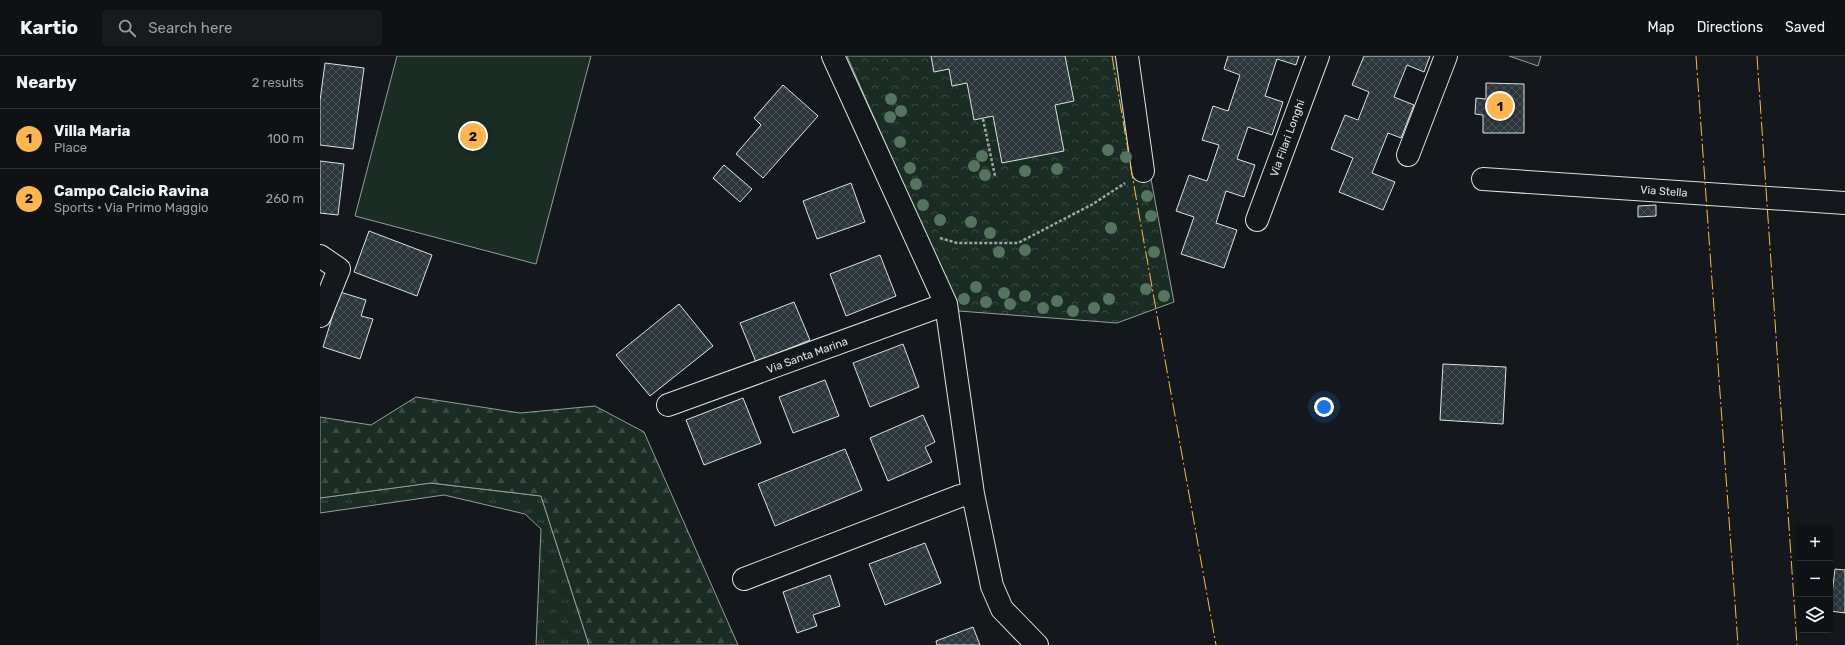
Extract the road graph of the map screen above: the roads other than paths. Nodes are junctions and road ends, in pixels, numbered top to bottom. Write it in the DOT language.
graph roads {
  1 [pos="833,56"];
  2 [pos="1128,56"];
  3 [pos="1318,56"];
  4 [pos="1446,56"];
  5 [pos="1408,155"];
  6 [pos="1143,171"];
  7 [pos="1483,179"];
  8 [pos="1845,203"];
  9 [pos="1257,220"];
  10 [pos="320,256"];
  11 [pos="946,304"];
  12 [pos="320,316"];
  13 [pos="668,405"];
  14 [pos="973,494"];
  15 [pos="744,579"];
  16 [pos="1037,645"];
  1 -- 11 [label="street"];
  2 -- 6 [label="street"];
  3 -- 9 [label="street, Via Filari Longhi"];
  4 -- 5 [label="street"];
  7 -- 8 [label="street, Via Stella"];
  10 -- 12 [label="street"];
  11 -- 13 [label="street, Via Santa Marina"];
  11 -- 14 [label="street"];
  14 -- 15 [label="street"];
  14 -- 16 [label="street"];
}
